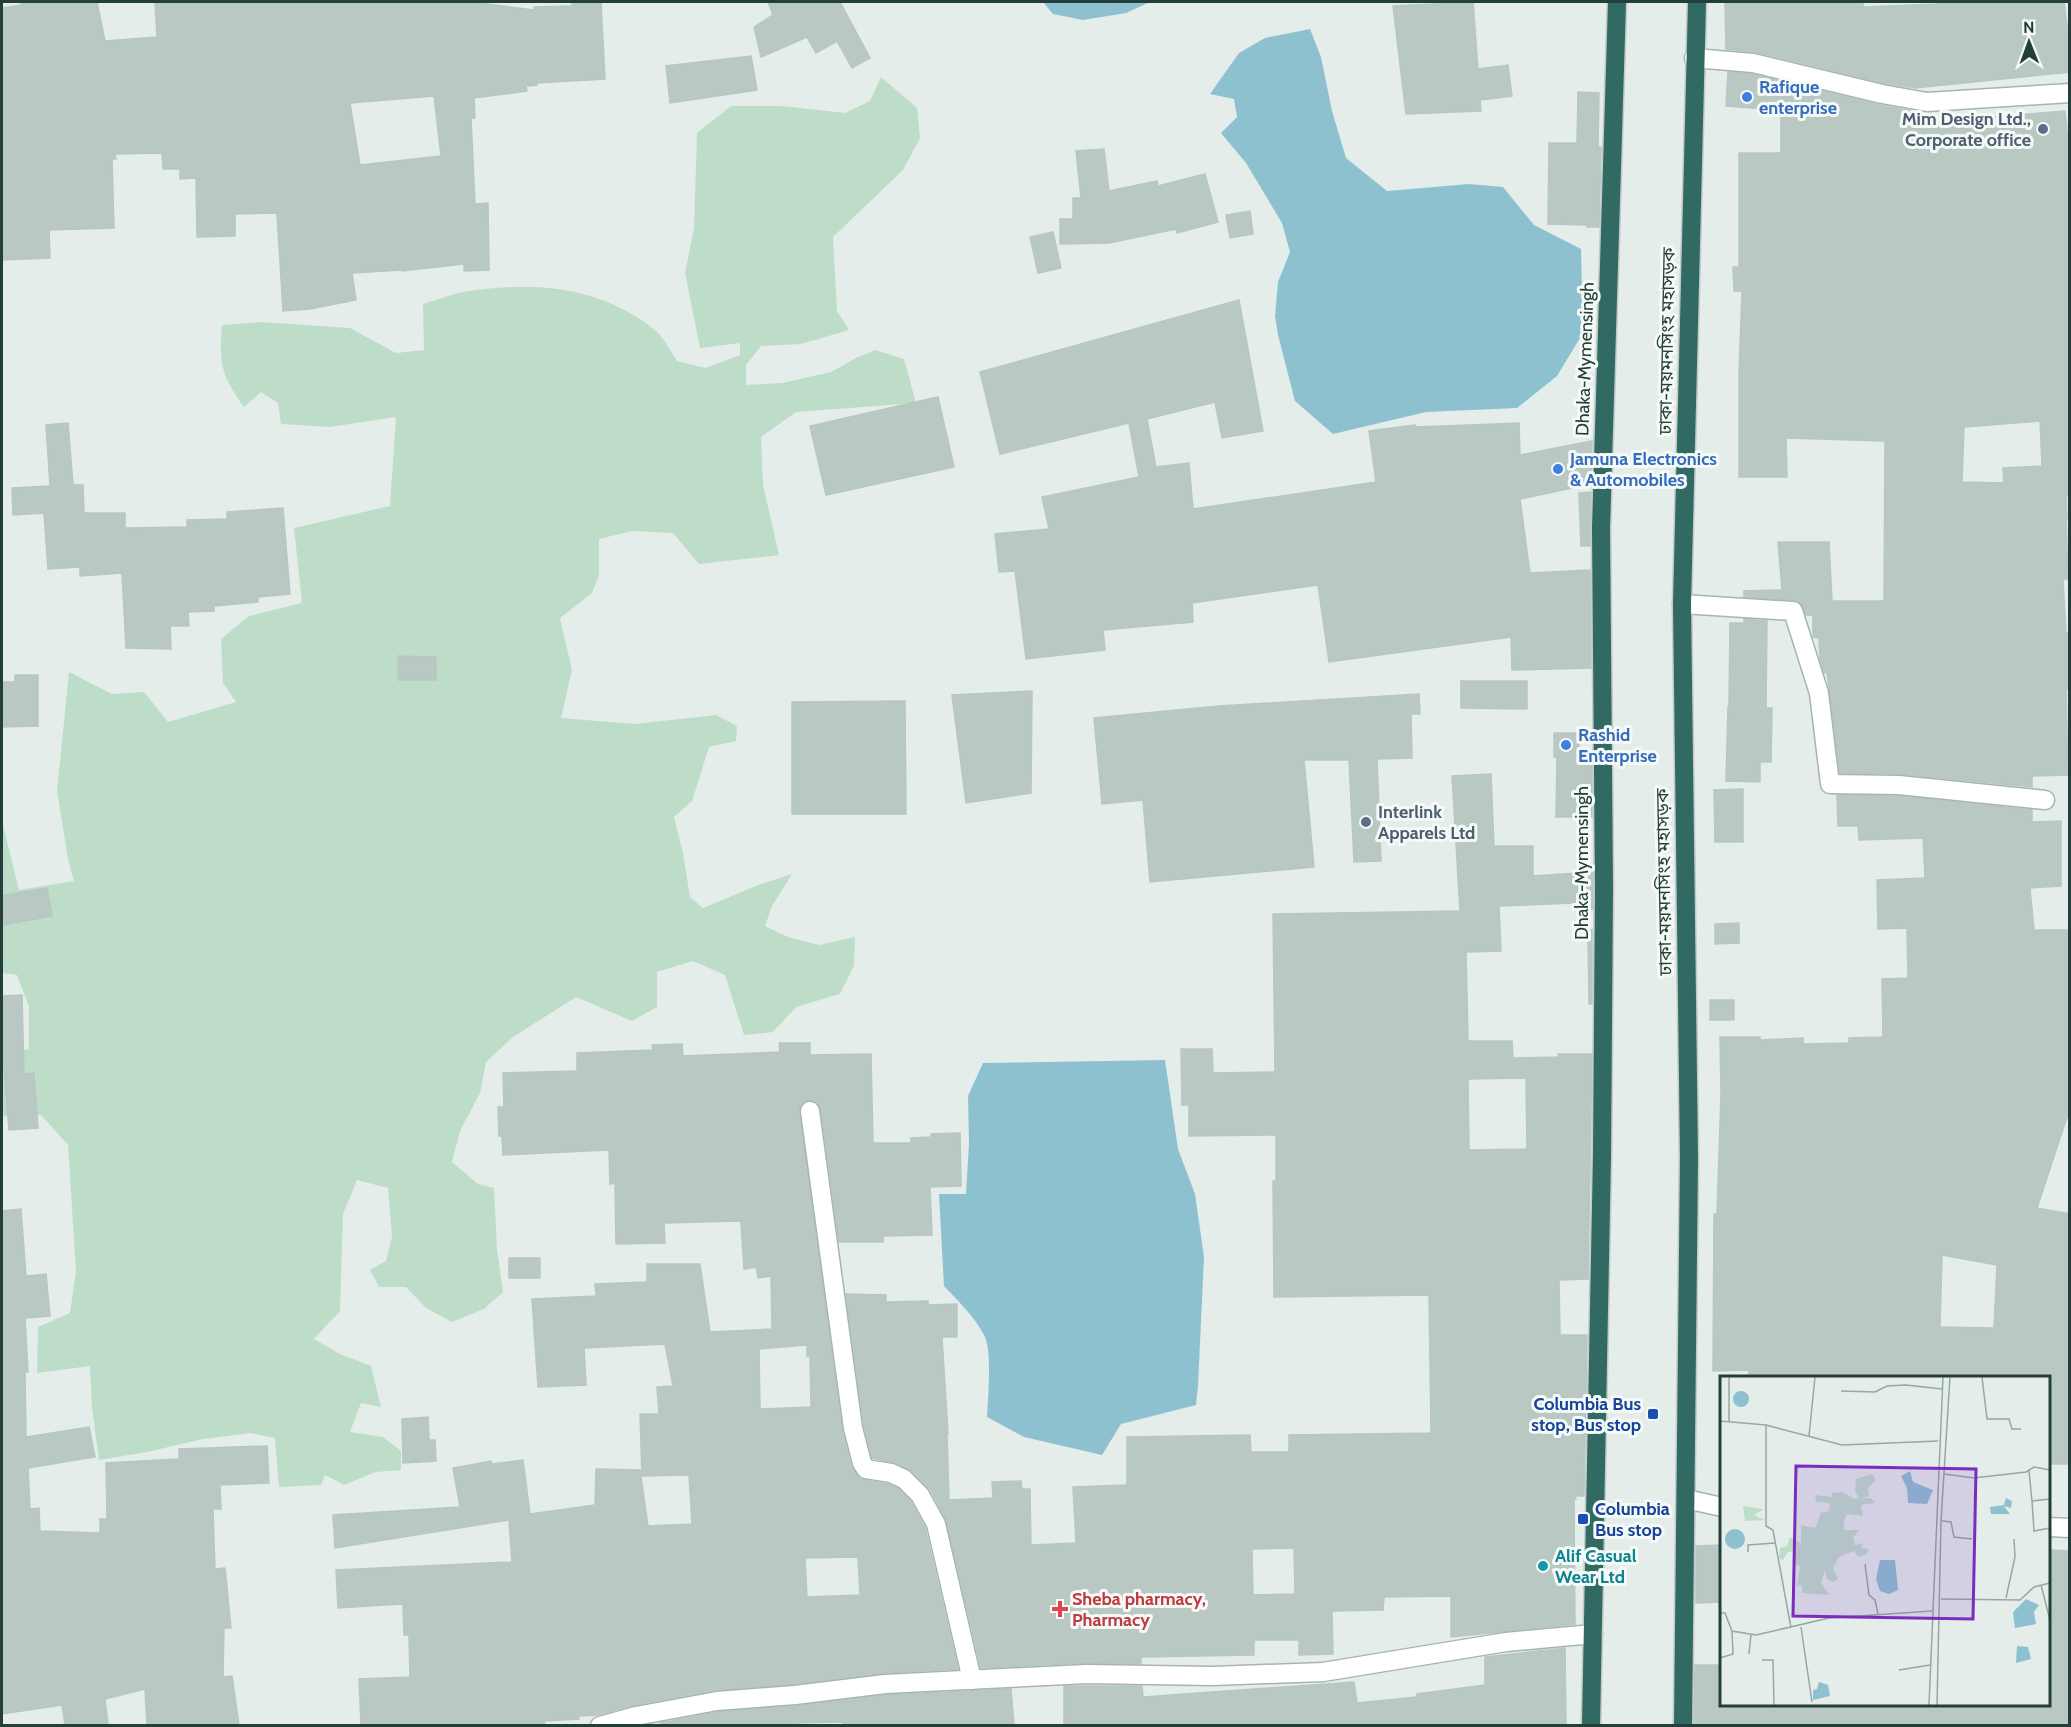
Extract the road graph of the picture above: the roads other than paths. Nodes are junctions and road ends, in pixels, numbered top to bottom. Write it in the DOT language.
graph roads {
  1 [pos="1617,2"];
  2 [pos="1697,2"];
  3 [pos="1694,58"];
  4 [pos="2070,93"];
  5 [pos="1682,604"];
  6 [pos="2045,800"];
  7 [pos="810,1111"];
  8 [pos="1686,1499"];
  9 [pos="1720,1507"];
  10 [pos="2050,1527"];
  11 [pos="2070,1528"];
  12 [pos="1593,1634"];
  13 [pos="972,1680"];
  14 [pos="600,1725"];
  15 [pos="1591,1725"];
  16 [pos="1683,1725"];
  1 -- 12 [label="highway, Dhaka-Mymensingh"];
  2 -- 3 [label="highway, ঢাকা-ময়মনসিংহ মহাসড়ক"];
  3 -- 4 [label="street"];
  3 -- 5 [label="highway, ঢাকা-ময়মনসিংহ মহাসড়ক"];
  5 -- 6 [label="street"];
  5 -- 8 [label="highway, ঢাকা-ময়মনসিংহ মহাসড়ক"];
  7 -- 13 [label="street"];
  8 -- 9 [label="street"];
  8 -- 16 [label="highway, ঢাকা-ময়মনসিংহ মহাসড়ক"];
  10 -- 11 [label="street"];
  12 -- 13 [label="street"];
  12 -- 15 [label="highway, Dhaka-Mymensingh"];
  13 -- 14 [label="street"];
}
